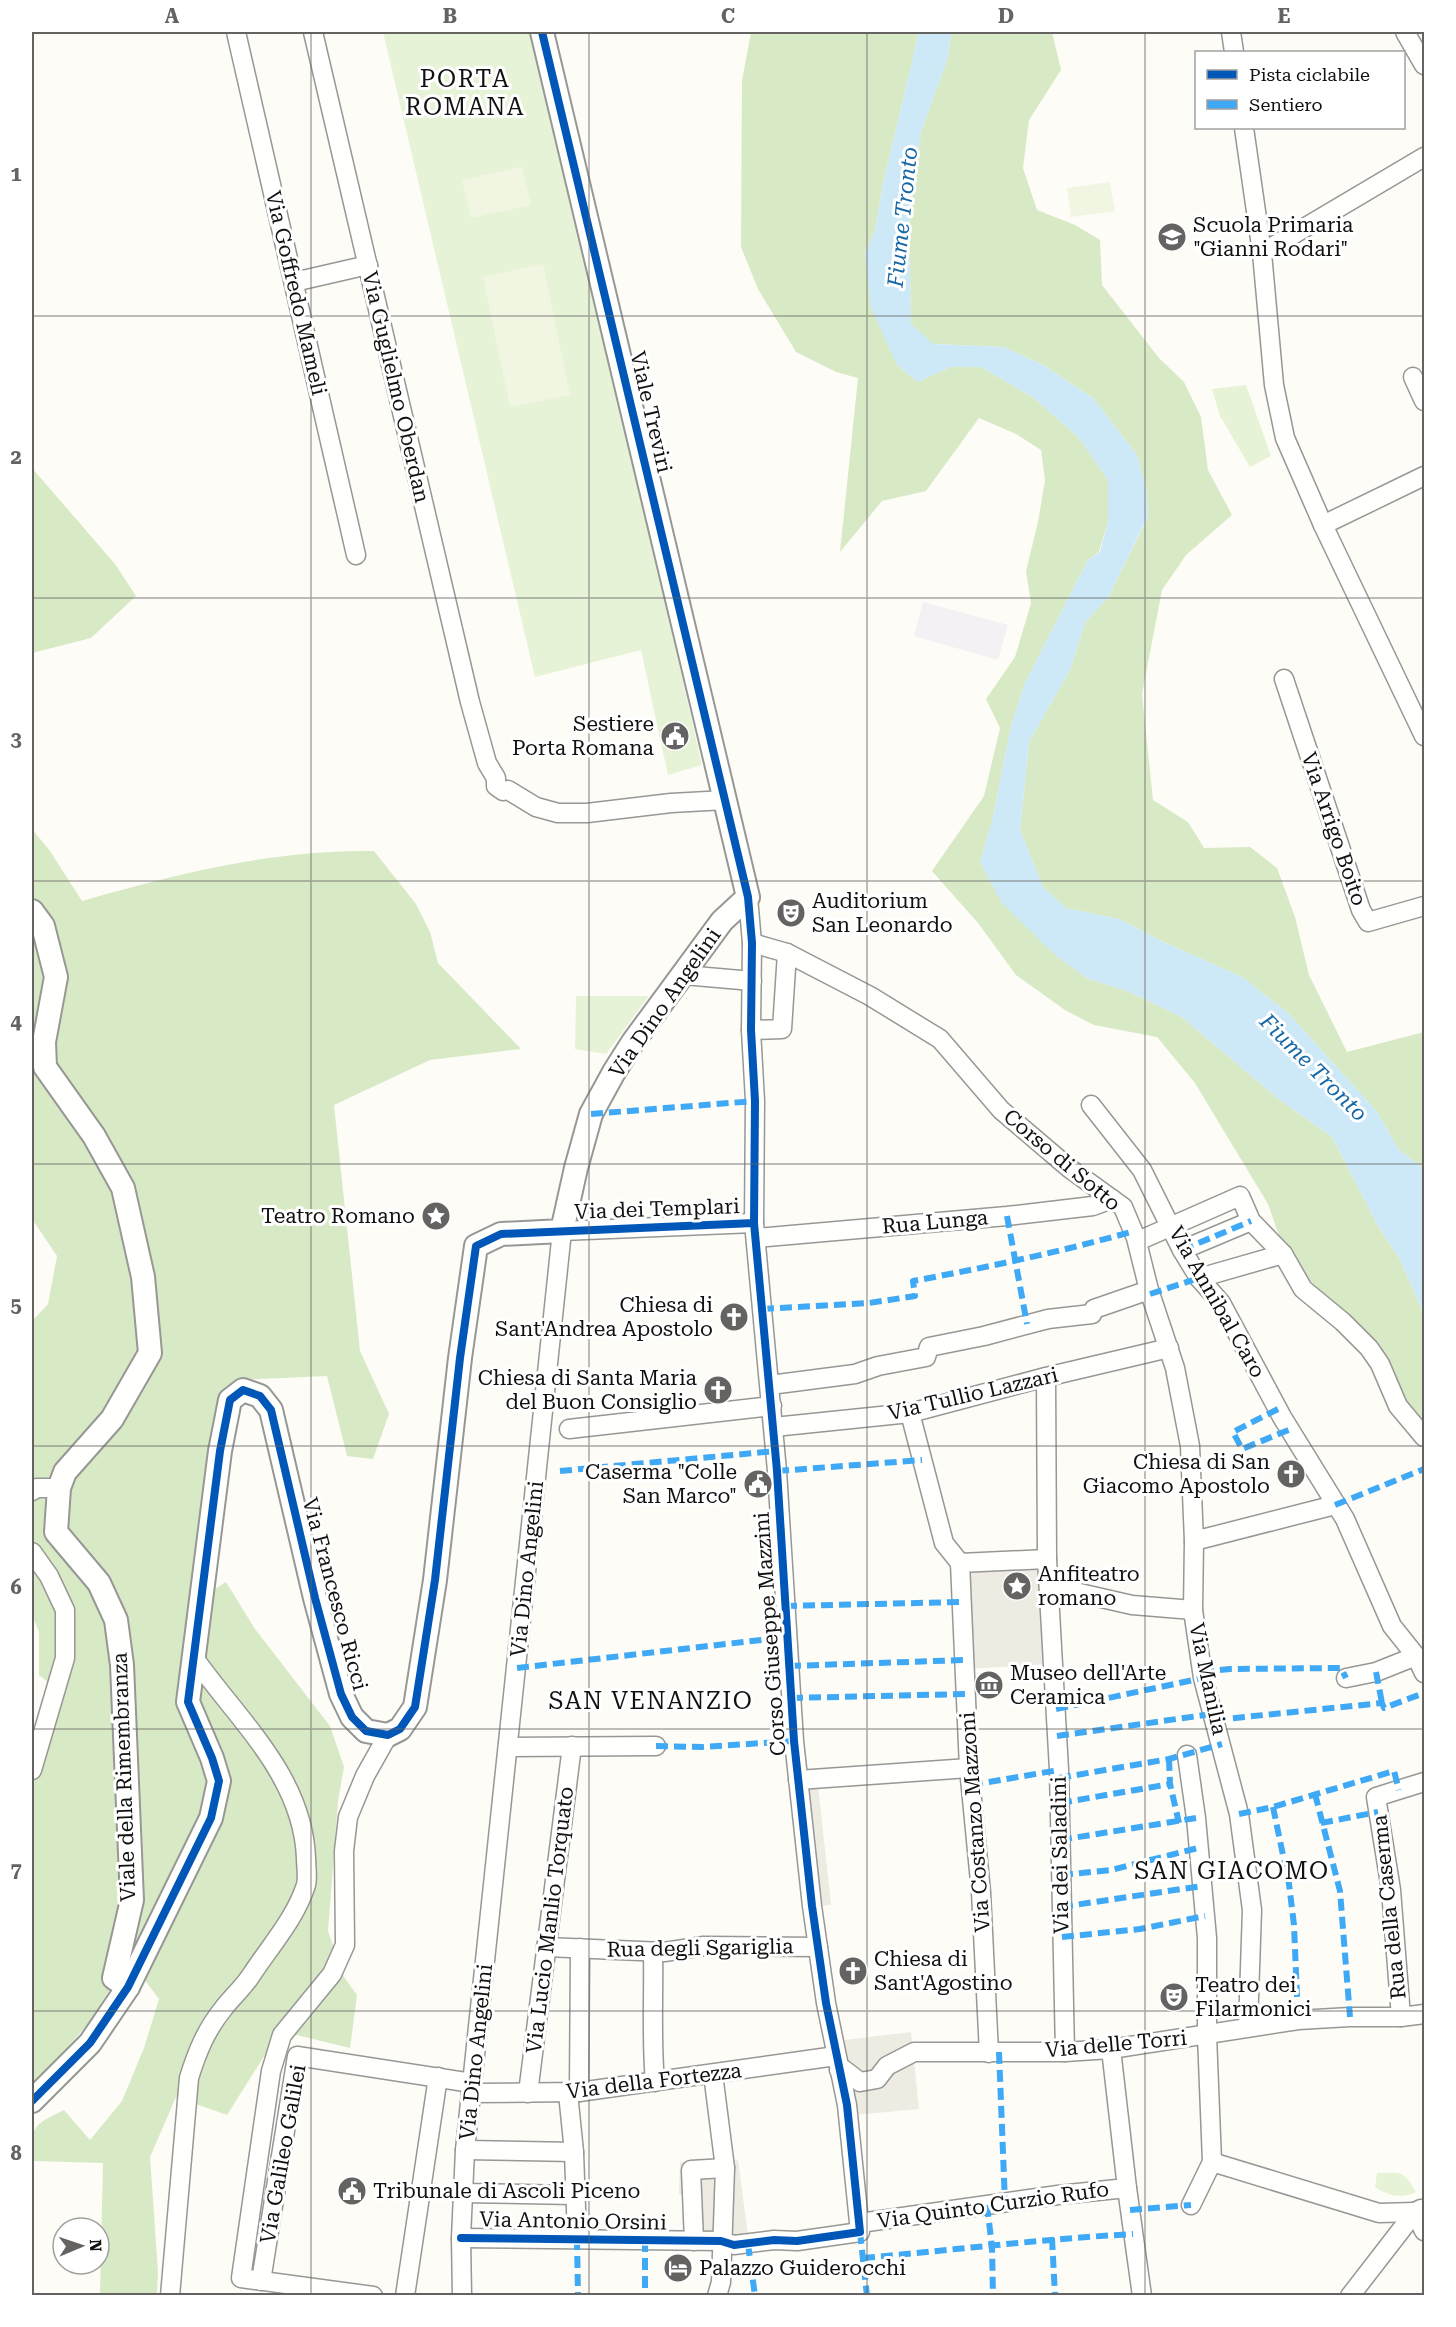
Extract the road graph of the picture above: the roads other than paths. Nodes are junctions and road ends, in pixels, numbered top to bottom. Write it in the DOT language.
graph roads {
  1 [pos="236,32"];
  2 [pos="313,32"];
  3 [pos="542,32"];
  4 [pos="1231,32"];
  5 [pos="1405,32"];
  6 [pos="1234,51"];
  7 [pos="1425,65"];
  8 [pos="1244,129"];
  9 [pos="1425,158"];
  10 [pos="1262,253"];
  11 [pos="368,265"];
  12 [pos="294,282"];
  13 [pos="1413,377"];
  14 [pos="1425,401"];
  15 [pos="1425,476"];
  16 [pos="1323,525"];
  17 [pos="356,555"];
  18 [pos="1284,679"];
  19 [pos="1425,736"];
  20 [pos="724,791"];
  21 [pos="748,897"];
  22 [pos="1425,906"];
  23 [pos="32,911"];
  24 [pos="752,944"];
  25 [pos="787,953"];
  26 [pos="684,975"];
  27 [pos="752,981"];
  28 [pos="751,1030"];
  29 [pos="1091,1105"];
  30 [pos="1112,1199"];
  31 [pos="1251,1221"];
  32 [pos="1172,1226"];
  33 [pos="755,1230"];
  34 [pos="562,1231"];
  35 [pos="1138,1241"];
  36 [pos="1182,1250"];
  37 [pos="1283,1254"];
  38 [pos="1199,1278"];
  39 [pos="1149,1290"];
  40 [pos="1169,1348"];
  41 [pos="1046,1377"];
  42 [pos="770,1385"];
  43 [pos="772,1406"];
  44 [pos="910,1413"];
  45 [pos="774,1426"];
  46 [pos="569,1429"];
  47 [pos="1425,1437"];
  48 [pos="58,1488"];
  49 [pos="32,1491"];
  50 [pos="1335,1504"];
  51 [pos="1194,1541"];
  52 [pos="32,1552"];
  53 [pos="1047,1559"];
  54 [pos="960,1563"];
  55 [pos="1049,1586"];
  56 [pos="1193,1610"];
  57 [pos="1416,1656"];
  58 [pos="195,1659"];
  59 [pos="1425,1673"];
  60 [pos="1346,1678"];
  61 [pos="388,1735"];
  62 [pos="572,1746"];
  63 [pos="656,1746"];
  64 [pos="509,1747"];
  65 [pos="1187,1755"];
  66 [pos="969,1768"];
  67 [pos="32,1770"];
  68 [pos="798,1780"];
  69 [pos="1425,1782"];
  70 [pos="546,1947"];
  71 [pos="818,1947"];
  72 [pos="580,1948"];
  73 [pos="653,1952"];
  74 [pos="128,1987"];
  75 [pos="1425,2014"];
  76 [pos="1401,2017"];
  77 [pos="1248,2026"];
  78 [pos="1207,2035"];
  79 [pos="1111,2049"];
  80 [pos="1065,2052"];
  81 [pos="989,2053"];
  82 [pos="838,2063"];
  83 [pos="713,2074"];
  84 [pos="438,2077"];
  85 [pos="655,2082"];
  86 [pos="471,2088"];
  87 [pos="528,2093"];
  88 [pos="573,2093"];
  89 [pos="32,2100"];
  90 [pos="465,2150"];
  91 [pos="574,2152"];
  92 [pos="1212,2162"];
  93 [pos="725,2168"];
  94 [pos="1127,2188"];
  95 [pos="462,2193"];
  96 [pos="574,2194"];
  97 [pos="1191,2205"];
  98 [pos="1420,2210"];
  99 [pos="860,2228"];
  100 [pos="1425,2231"];
  101 [pos="460,2238"];
  102 [pos="577,2238"];
  103 [pos="690,2241"];
  104 [pos="721,2241"];
  105 [pos="748,2244"];
  106 [pos="261,2280"];
  107 [pos="170,2295"];
  108 [pos="373,2295"];
  109 [pos="405,2295"];
  110 [pos="462,2295"];
  111 [pos="717,2295"];
  112 [pos="1142,2295"];
  113 [pos="1350,2295"];
  1 -- 12 [label="street, Via Goffredo Mameli"];
  2 -- 11 [label="street, Via Guglielmo Oberdan"];
  3 -- 20 [label="street, Viale Treviri"];
  4 -- 6 [label="street"];
  5 -- 7 [label="street"];
  8 -- 10 [label="street"];
  9 -- 10 [label="street"];
  10 -- 16 [label="street"];
  11 -- 12 [label="street"];
  11 -- 20 [label="street, Via Guglielmo Oberdan"];
  12 -- 17 [label="street, Via Goffredo Mameli"];
  13 -- 14 [label="street"];
  15 -- 16 [label="street"];
  16 -- 19 [label="street"];
  18 -- 22 [label="street, Via Arrigo Boito"];
  20 -- 21 [label="street, Viale Treviri"];
  21 -- 24 [label="street, Corso Giuseppe Mazzini"];
  21 -- 26 [label="street, Via Dino Angelini"];
  23 -- 48 [label="street"];
  24 -- 25 [label="street, Corso di Sotto"];
  24 -- 27 [label="street, Corso Giuseppe Mazzini"];
  25 -- 28 [label="street"];
  25 -- 30 [label="street, Corso di Sotto"];
  26 -- 27 [label="street"];
  26 -- 34 [label="street, Via Dino Angelini"];
  27 -- 28 [label="street, Corso Giuseppe Mazzini"];
  28 -- 33 [label="street, Corso Giuseppe Mazzini"];
  29 -- 32 [label="street, Via Annibal Caro"];
  30 -- 33 [label="street, Rua Lunga"];
  30 -- 35 [label="street, Corso di Sotto"];
  31 -- 32 [label="street"];
  31 -- 36 [label="street"];
  31 -- 37 [label="street"];
  32 -- 35 [label="street"];
  32 -- 36 [label="street, Via Annibal Caro"];
  33 -- 34 [label="street, Via dei Templari"];
  33 -- 42 [label="street, Corso Giuseppe Mazzini"];
  34 -- 61 [label="street"];
  34 -- 64 [label="street, Via Dino Angelini"];
  35 -- 39 [label="street, Corso di Sotto"];
  36 -- 38 [label="street, Via Annibal Caro"];
  37 -- 38 [label="street"];
  37 -- 47 [label="street"];
  38 -- 50 [label="street, Via Annibal Caro"];
  39 -- 40 [label="street, Corso di Sotto"];
  39 -- 42 [label="street"];
  40 -- 41 [label="street, Via Tullio Lazzari"];
  40 -- 51 [label="street, Corso di Sotto"];
  41 -- 44 [label="street, Via Tullio Lazzari"];
  41 -- 53 [label="street, Via dei Saladini"];
  42 -- 43 [label="street, Corso Giuseppe Mazzini"];
  43 -- 45 [label="street, Corso Giuseppe Mazzini"];
  43 -- 46 [label="street"];
  44 -- 45 [label="street, Via Tullio Lazzari"];
  44 -- 54 [label="street"];
  45 -- 68 [label="street, Corso Giuseppe Mazzini"];
  48 -- 49 [label="street"];
  48 -- 74 [label="street, Viale della Rimembranza"];
  50 -- 51 [label="street"];
  50 -- 57 [label="street, Via Annibal Caro"];
  51 -- 56 [label="street, Via Manilia"];
  52 -- 67 [label="street"];
  53 -- 54 [label="street"];
  53 -- 55 [label="street, Via dei Saladini"];
  54 -- 66 [label="street, Via Costanzo Mazzoni"];
  55 -- 56 [label="street"];
  55 -- 80 [label="street, Via dei Saladini"];
  56 -- 77 [label="street, Via Manilia"];
  57 -- 59 [label="street, Via Annibal Caro"];
  57 -- 60 [label="street"];
  58 -- 61 [label="street, Via Francesco Ricci"];
  58 -- 74 [label="street, Viale della Rimembranza"];
  58 -- 107 [label="street"];
  61 -- 106 [label="street"];
  62 -- 63 [label="street"];
  62 -- 64 [label="street"];
  62 -- 70 [label="street, Via Lucio Manlio Torquato"];
  64 -- 86 [label="street, Via Dino Angelini"];
  65 -- 78 [label="street"];
  66 -- 68 [label="street"];
  66 -- 81 [label="street, Via Costanzo Mazzoni"];
  68 -- 71 [label="street, Corso Giuseppe Mazzini"];
  69 -- 76 [label="street, Rua della Caserma"];
  70 -- 72 [label="street, Rua degli Sgariglia"];
  70 -- 87 [label="street, Via Lucio Manlio Torquato"];
  71 -- 73 [label="street, Rua degli Sgariglia"];
  71 -- 82 [label="street, Corso Giuseppe Mazzini"];
  72 -- 73 [label="street, Rua degli Sgariglia"];
  72 -- 88 [label="street"];
  73 -- 85 [label="street"];
  74 -- 89 [label="street"];
  75 -- 76 [label="street, Via delle Torri"];
  76 -- 77 [label="street, Via delle Torri"];
  77 -- 78 [label="street, Via delle Torri"];
  78 -- 79 [label="street, Via delle Torri"];
  78 -- 92 [label="street"];
  79 -- 80 [label="street, Via delle Torri"];
  79 -- 94 [label="street"];
  80 -- 81 [label="street, Via delle Torri"];
  81 -- 82 [label="street, Via delle Torri"];
  82 -- 83 [label="street, Via della Fortezza"];
  82 -- 99 [label="street, Corso Giuseppe Mazzini"];
  83 -- 85 [label="street, Via della Fortezza"];
  83 -- 93 [label="street"];
  84 -- 86 [label="street, Via Galileo Galilei"];
  84 -- 106 [label="street, Via Galileo Galilei"];
  84 -- 109 [label="street"];
  85 -- 88 [label="street, Via della Fortezza"];
  86 -- 87 [label="street, Via della Fortezza"];
  86 -- 90 [label="street, Via Dino Angelini"];
  87 -- 88 [label="street, Via della Fortezza"];
  88 -- 91 [label="street"];
  90 -- 91 [label="street"];
  90 -- 95 [label="street, Via Dino Angelini"];
  91 -- 96 [label="street"];
  92 -- 97 [label="street"];
  92 -- 98 [label="street"];
  93 -- 103 [label="street"];
  93 -- 104 [label="street"];
  94 -- 99 [label="street, Via Quinto Curzio Rufo"];
  94 -- 112 [label="street"];
  95 -- 96 [label="street"];
  95 -- 101 [label="street, Via Dino Angelini"];
  96 -- 102 [label="street"];
  98 -- 100 [label="street"];
  98 -- 113 [label="street"];
  99 -- 105 [label="street, Via Quinto Curzio Rufo"];
  101 -- 102 [label="street, Via Antonio Orsini"];
  101 -- 110 [label="street, Via Dino Angelini"];
  102 -- 103 [label="street, Via Antonio Orsini"];
  103 -- 104 [label="street, Via Antonio Orsini"];
  104 -- 105 [label="street, Via Antonio Orsini"];
  104 -- 111 [label="street"];
  106 -- 108 [label="street"];
}
